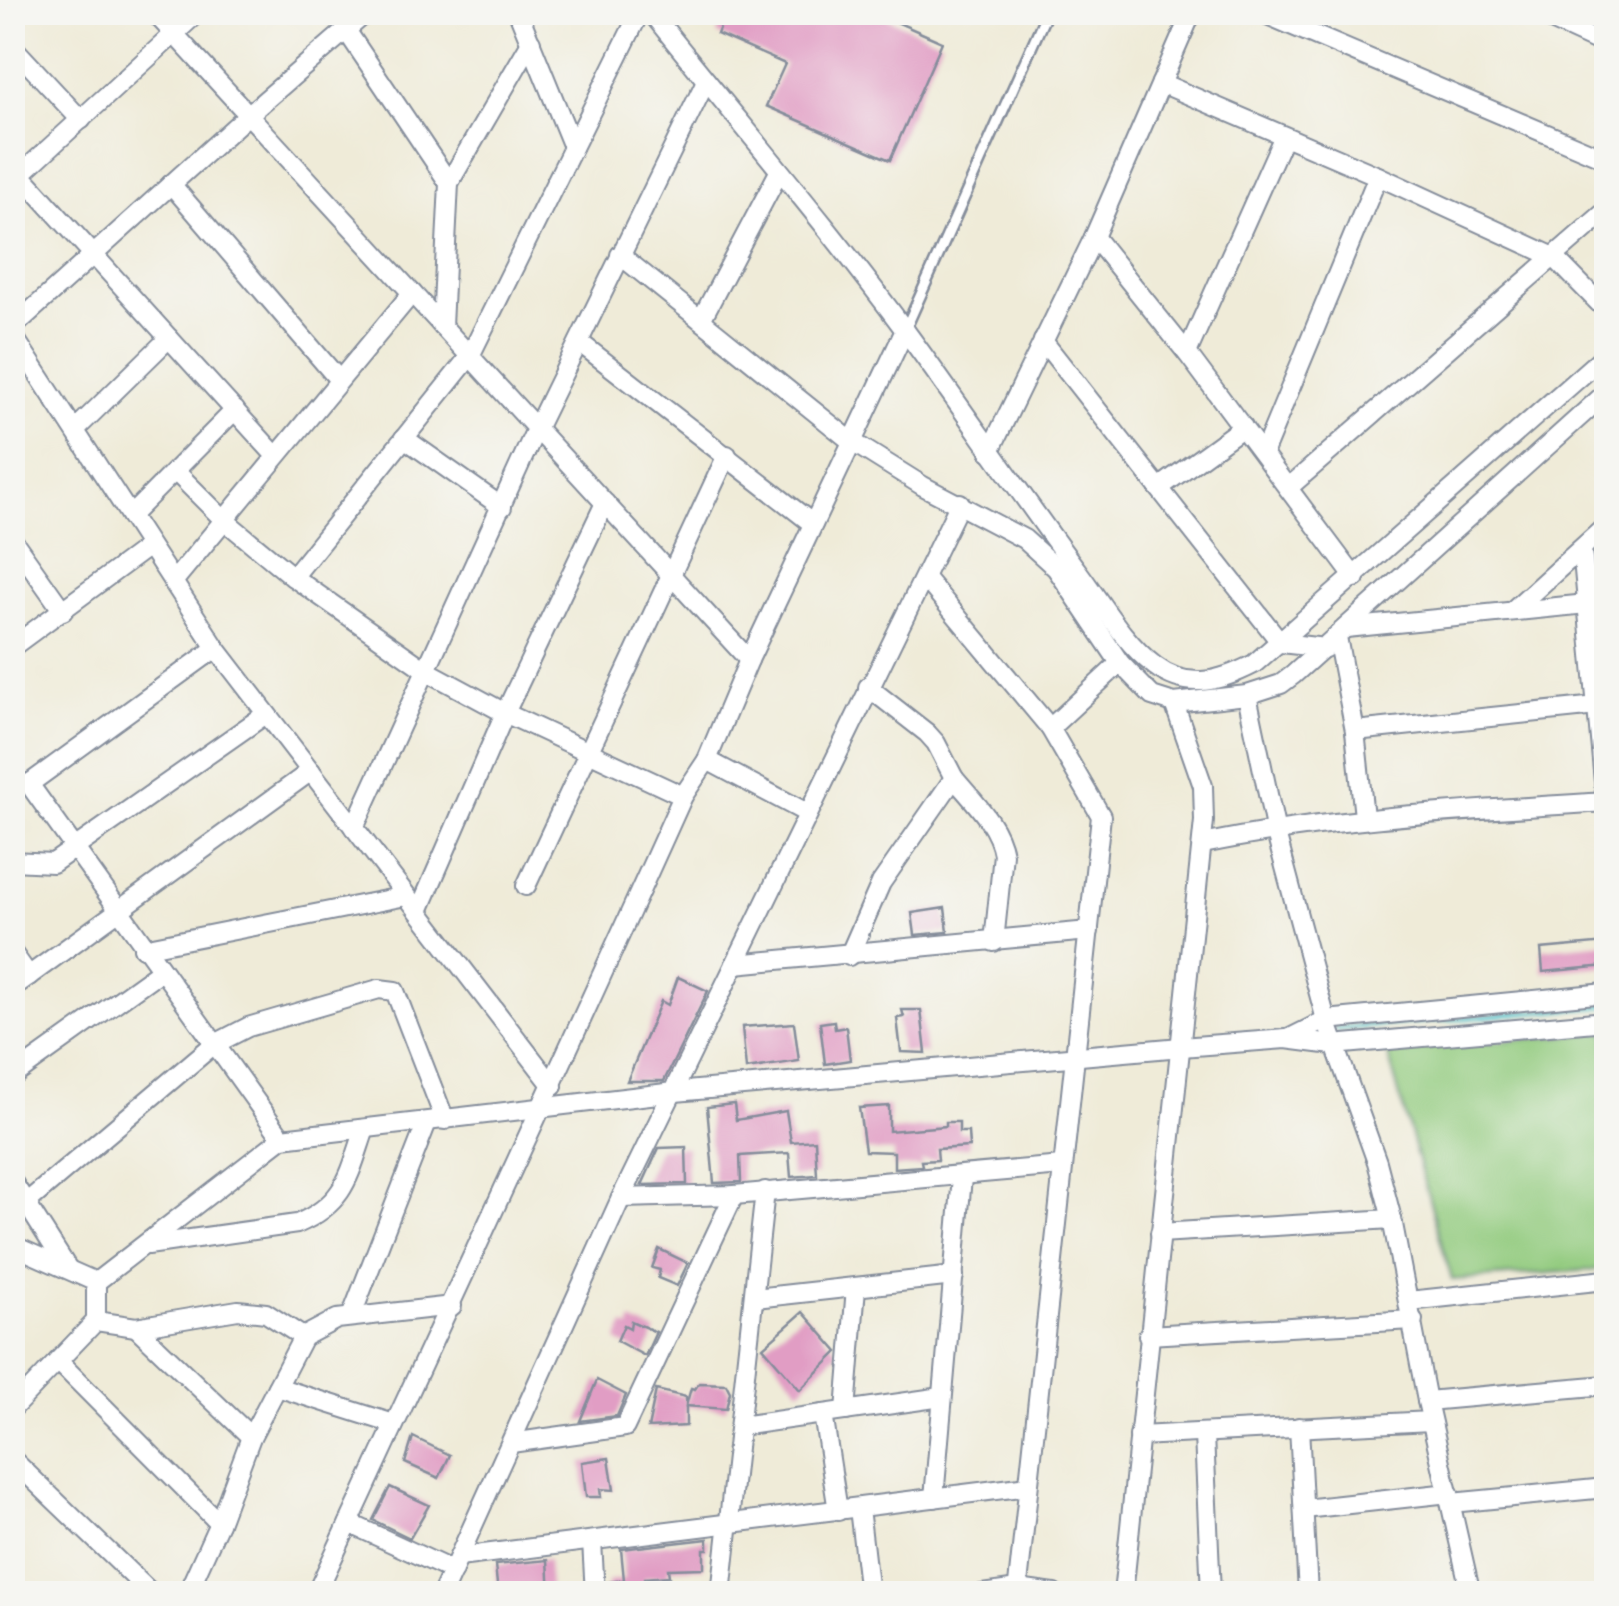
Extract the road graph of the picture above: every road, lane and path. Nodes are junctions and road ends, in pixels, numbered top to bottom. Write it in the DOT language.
graph roads {
  1 [pos="154,12"];
  2 [pos="198,12"];
  3 [pos="640,12"];
  4 [pos="651,12"];
  5 [pos="1047,12"];
  6 [pos="1192,12"];
  7 [pos="1260,12"];
  8 [pos="1534,12"];
  9 [pos="362,14"];
  10 [pos="521,14"];
  11 [pos="1565,19"];
  12 [pos="346,30"];
  13 [pos="174,34"];
  14 [pos="531,42"];
  15 [pos="1606,45"];
  16 [pos="12,46"];
  17 [pos="706,81"];
  18 [pos="1161,83"];
  19 [pos="248,115"];
  20 [pos="81,120"];
  21 [pos="1283,138"];
  22 [pos="573,147"];
  23 [pos="1606,159"];
  24 [pos="16,170"];
  25 [pos="779,172"];
  26 [pos="1378,176"];
  27 [pos="449,183"];
  28 [pos="171,184"];
  29 [pos="1606,211"];
  30 [pos="1094,236"];
  31 [pos="93,254"];
  32 [pos="620,255"];
  33 [pos="1554,257"];
  34 [pos="412,293"];
  35 [pos="1606,310"];
  36 [pos="701,320"];
  37 [pos="442,326"];
  38 [pos="905,330"];
  39 [pos="12,331"];
  40 [pos="169,338"];
  41 [pos="1043,341"];
  42 [pos="579,342"];
  43 [pos="1187,353"];
  44 [pos="1606,354"];
  45 [pos="470,356"];
  46 [pos="338,380"];
  47 [pos="1606,393"];
  48 [pos="235,410"];
  49 [pos="1243,427"];
  50 [pos="536,429"];
  51 [pos="74,430"];
  52 [pos="404,438"];
  53 [pos="851,441"];
  54 [pos="990,452"];
  55 [pos="1263,454"];
  56 [pos="276,456"];
  57 [pos="726,456"];
  58 [pos="174,471"];
  59 [pos="1159,488"];
  60 [pos="1288,488"];
  61 [pos="604,503"];
  62 [pos="960,503"];
  63 [pos="502,507"];
  64 [pos="130,516"];
  65 [pos="224,519"];
  66 [pos="813,524"];
  67 [pos="1606,526"];
  68 [pos="12,539"];
  69 [pos="149,546"];
  70 [pos="1582,549"];
  71 [pos="670,574"];
  72 [pos="292,577"];
  73 [pos="925,578"];
  74 [pos="1356,578"];
  75 [pos="173,582"];
  76 [pos="1588,604"];
  77 [pos="63,610"];
  78 [pos="1512,611"];
  79 [pos="1336,638"];
  80 [pos="1281,643"];
  81 [pos="12,648"];
  82 [pos="216,648"];
  83 [pos="750,660"];
  84 [pos="1120,663"];
  85 [pos="428,671"];
  86 [pos="868,687"];
  87 [pos="1247,695"];
  88 [pos="1174,703"];
  89 [pos="1597,706"];
  90 [pos="506,713"];
  91 [pos="266,714"];
  92 [pos="1050,728"];
  93 [pos="1355,731"];
  94 [pos="591,752"];
  95 [pos="706,760"];
  96 [pos="311,771"];
  97 [pos="954,778"];
  98 [pos="21,783"];
  99 [pos="683,796"];
  100 [pos="1606,802"];
  101 [pos="807,813"];
  102 [pos="1364,817"];
  103 [pos="354,828"];
  104 [pos="1276,829"];
  105 [pos="1203,844"];
  106 [pos="74,848"];
  107 [pos="12,861"];
  108 [pos="526,886"];
  109 [pos="406,896"];
  110 [pos="118,911"];
  111 [pos="418,912"];
  112 [pos="1089,931"];
  113 [pos="994,942"];
  114 [pos="144,948"];
  115 [pos="12,952"];
  116 [pos="849,956"];
  117 [pos="735,964"];
  118 [pos="160,971"];
  119 [pos="29,976"];
  120 [pos="12,988"];
  121 [pos="1606,993"];
  122 [pos="1326,1020"];
  123 [pos="1606,1020"];
  124 [pos="1286,1039"];
  125 [pos="212,1045"];
  126 [pos="1333,1045"];
  127 [pos="1181,1047"];
  128 [pos="1073,1059"];
  129 [pos="12,1076"];
  130 [pos="553,1086"];
  131 [pos="675,1092"];
  132 [pos="542,1108"];
  133 [pos="436,1121"];
  134 [pos="365,1129"];
  135 [pos="282,1138"];
  136 [pos="1062,1166"];
  137 [pos="962,1177"];
  138 [pos="12,1181"];
  139 [pos="765,1191"];
  140 [pos="734,1195"];
  141 [pos="622,1198"];
  142 [pos="26,1203"];
  143 [pos="1392,1218"];
  144 [pos="1160,1232"];
  145 [pos="12,1245"];
  146 [pos="145,1245"];
  147 [pos="68,1270"];
  148 [pos="954,1276"];
  149 [pos="1606,1280"];
  150 [pos="96,1282"];
  151 [pos="856,1287"];
  152 [pos="755,1298"];
  153 [pos="1409,1301"];
  154 [pos="452,1306"];
  155 [pos="351,1317"];
  156 [pos="1414,1320"];
  157 [pos="96,1321"];
  158 [pos="136,1327"];
  159 [pos="1148,1335"];
  160 [pos="304,1337"];
  161 [pos="58,1361"];
  162 [pos="1606,1386"];
  163 [pos="276,1387"];
  164 [pos="942,1397"];
  165 [pos="1427,1401"];
  166 [pos="12,1409"];
  167 [pos="846,1411"];
  168 [pos="823,1414"];
  169 [pos="1431,1420"];
  170 [pos="394,1424"];
  171 [pos="740,1426"];
  172 [pos="1300,1427"];
  173 [pos="1204,1434"];
  174 [pos="1139,1436"];
  175 [pos="251,1437"];
  176 [pos="511,1443"];
  177 [pos="12,1459"];
  178 [pos="1028,1486"];
  179 [pos="1606,1488"];
  180 [pos="934,1498"];
  181 [pos="1450,1498"];
  182 [pos="859,1508"];
  183 [pos="1304,1508"];
  184 [pos="838,1511"];
  185 [pos="348,1522"];
  186 [pos="219,1523"];
  187 [pos="728,1526"];
  188 [pos="592,1542"];
  189 [pos="456,1564"];
  190 [pos="1018,1591"];
  191 [pos="1471,1592"];
  192 [pos="152,1594"];
  193 [pos="187,1594"];
  194 [pos="316,1594"];
  195 [pos="442,1594"];
  196 [pos="595,1594"];
  197 [pos="721,1594"];
  198 [pos="869,1594"];
  199 [pos="982,1594"];
  200 [pos="1054,1594"];
  201 [pos="1123,1594"];
  202 [pos="1211,1594"];
  203 [pos="1308,1594"];
  204 [pos="1450,1594"];
  1 -- 13 [label="street"];
  2 -- 13 [label="street"];
  3 -- 22 [label="street"];
  4 -- 17 [label="street"];
  5 -- 38 [label="lane"];
  6 -- 18 [label="street"];
  7 -- 23 [label="street"];
  8 -- 11 [label="street"];
  9 -- 12 [label="street"];
  10 -- 14 [label="street"];
  11 -- 15 [label="street"];
  12 -- 19 [label="street"];
  12 -- 27 [label="street"];
  13 -- 19 [label="street"];
  13 -- 20 [label="street"];
  14 -- 22 [label="street"];
  14 -- 27 [label="street"];
  16 -- 20 [label="street"];
  17 -- 25 [label="street"];
  17 -- 32 [label="street"];
  18 -- 21 [label="street"];
  18 -- 30 [label="street"];
  19 -- 28 [label="street"];
  19 -- 34 [label="street"];
  20 -- 24 [label="street"];
  21 -- 26 [label="street"];
  21 -- 43 [label="street"];
  22 -- 45 [label="street"];
  24 -- 31 [label="street"];
  25 -- 36 [label="street"];
  25 -- 38 [label="street"];
  26 -- 33 [label="street"];
  26 -- 55 [label="street"];
  27 -- 37 [label="street"];
  28 -- 31 [label="street"];
  28 -- 46 [label="street"];
  29 -- 33 [label="street"];
  30 -- 41 [label="street"];
  30 -- 43 [label="street"];
  31 -- 39 [label="street"];
  31 -- 40 [label="street"];
  32 -- 36 [label="street"];
  32 -- 42 [label="street"];
  33 -- 35 [label="street"];
  33 -- 60 [label="street"];
  34 -- 37 [label="street"];
  34 -- 46 [label="street"];
  36 -- 53 [label="street"];
  37 -- 45 [label="street"];
  38 -- 53 [label="street"];
  38 -- 54 [label="street"];
  39 -- 51 [label="street"];
  40 -- 48 [label="street"];
  40 -- 51 [label="street"];
  41 -- 54 [label="street"];
  41 -- 59 [label="street"];
  42 -- 50 [label="street"];
  42 -- 57 [label="street"];
  43 -- 49 [label="street"];
  44 -- 74 [label="street"];
  45 -- 50 [label="street"];
  45 -- 52 [label="street"];
  46 -- 56 [label="street"];
  47 -- 79 [label="street"];
  48 -- 56 [label="street"];
  48 -- 58 [label="street"];
  49 -- 55 [label="street"];
  49 -- 59 [label="street"];
  50 -- 61 [label="street"];
  50 -- 63 [label="street"];
  51 -- 64 [label="street"];
  52 -- 63 [label="street"];
  52 -- 72 [label="street"];
  53 -- 62 [label="street"];
  53 -- 66 [label="street"];
  54 -- 80 [label="street"];
  55 -- 60 [label="street"];
  56 -- 65 [label="street"];
  57 -- 66 [label="street"];
  57 -- 71 [label="street"];
  58 -- 64 [label="street"];
  58 -- 65 [label="street"];
  59 -- 80 [label="street"];
  60 -- 74 [label="street"];
  61 -- 71 [label="street"];
  61 -- 90 [label="street"];
  62 -- 73 [label="street"];
  62 -- 84 [label="street"];
  63 -- 85 [label="street"];
  64 -- 69 [label="street"];
  65 -- 72 [label="street"];
  65 -- 75 [label="street"];
  66 -- 83 [label="street"];
  67 -- 70 [label="street"];
  68 -- 77 [label="street"];
  69 -- 75 [label="street"];
  69 -- 77 [label="street"];
  70 -- 76 [label="street"];
  70 -- 78 [label="street"];
  71 -- 83 [label="street"];
  71 -- 94 [label="street"];
  72 -- 85 [label="street"];
  73 -- 86 [label="street"];
  73 -- 92 [label="street"];
  74 -- 80 [label="street"];
  75 -- 82 [label="street"];
  76 -- 78 [label="street"];
  76 -- 89 [label="street"];
  77 -- 81 [label="street"];
  78 -- 79 [label="street"];
  79 -- 80 [label="street"];
  79 -- 87 [label="street"];
  79 -- 93 [label="street"];
  82 -- 91 [label="street"];
  82 -- 98 [label="street"];
  83 -- 95 [label="street"];
  84 -- 88 [label="street"];
  84 -- 92 [label="street"];
  85 -- 90 [label="street"];
  85 -- 103 [label="street"];
  86 -- 97 [label="street"];
  86 -- 101 [label="street"];
  87 -- 88 [label="street"];
  87 -- 104 [label="street"];
  88 -- 105 [label="street"];
  89 -- 93 [label="street"];
  89 -- 100 [label="street"];
  90 -- 94 [label="street"];
  90 -- 111 [label="street"];
  91 -- 96 [label="street"];
  91 -- 106 [label="street"];
  92 -- 112 [label="street"];
  93 -- 102 [label="street"];
  94 -- 99 [label="street"];
  94 -- 108 [label="street"];
  95 -- 99 [label="street"];
  95 -- 101 [label="street"];
  96 -- 103 [label="street"];
  96 -- 110 [label="street"];
  97 -- 113 [label="street"];
  97 -- 116 [label="street"];
  98 -- 106 [label="street"];
  99 -- 130 [label="street"];
  100 -- 102 [label="street"];
  101 -- 117 [label="street"];
  102 -- 104 [label="street"];
  103 -- 109 [label="street"];
  104 -- 105 [label="street"];
  104 -- 122 [label="street"];
  105 -- 127 [label="street"];
  106 -- 107 [label="street"];
  106 -- 110 [label="street"];
  109 -- 111 [label="street"];
  109 -- 114 [label="street"];
  110 -- 114 [label="street"];
  110 -- 119 [label="street"];
  111 -- 130 [label="street"];
  112 -- 113 [label="street"];
  112 -- 128 [label="street"];
  113 -- 116 [label="street"];
  114 -- 118 [label="street"];
  115 -- 119 [label="street"];
  116 -- 117 [label="street"];
  117 -- 131 [label="street"];
  118 -- 125 [label="street"];
  118 -- 129 [label="street"];
  119 -- 120 [label="street"];
  121 -- 122 [label="street"];
  122 -- 124 [label="street"];
  122 -- 126 [label="street"];
  123 -- 126 [label="street"];
  124 -- 126 [label="street"];
  124 -- 127 [label="street"];
  125 -- 133 [label="street"];
  125 -- 135 [label="street"];
  125 -- 142 [label="street"];
  126 -- 143 [label="street"];
  127 -- 128 [label="street"];
  127 -- 144 [label="street"];
  128 -- 131 [label="street"];
  128 -- 136 [label="street"];
  130 -- 132 [label="street"];
  131 -- 132 [label="street"];
  131 -- 141 [label="street"];
  132 -- 133 [label="street"];
  132 -- 154 [label="street"];
  133 -- 134 [label="street"];
  133 -- 155 [label="street"];
  134 -- 135 [label="street"];
  134 -- 146 [label="street"];
  135 -- 146 [label="street"];
  136 -- 137 [label="street"];
  136 -- 178 [label="street"];
  137 -- 139 [label="street"];
  137 -- 148 [label="street"];
  138 -- 142 [label="street"];
  139 -- 140 [label="street"];
  139 -- 152 [label="street"];
  140 -- 141 [label="street"];
  140 -- 176 [label="street"];
  141 -- 176 [label="street"];
  142 -- 147 [label="street"];
  143 -- 144 [label="street"];
  143 -- 153 [label="street"];
  144 -- 159 [label="street"];
  145 -- 147 [label="street"];
  146 -- 150 [label="street"];
  147 -- 150 [label="street"];
  148 -- 151 [label="street"];
  148 -- 164 [label="street"];
  149 -- 153 [label="street"];
  150 -- 157 [label="street"];
  151 -- 152 [label="street"];
  151 -- 167 [label="street"];
  152 -- 171 [label="street"];
  153 -- 156 [label="street"];
  154 -- 155 [label="street"];
  154 -- 170 [label="street"];
  155 -- 160 [label="street"];
  156 -- 159 [label="street"];
  156 -- 165 [label="street"];
  157 -- 158 [label="street"];
  157 -- 161 [label="street"];
  158 -- 160 [label="street"];
  158 -- 175 [label="street"];
  159 -- 174 [label="street"];
  160 -- 163 [label="street"];
  161 -- 166 [label="street"];
  161 -- 186 [label="street"];
  162 -- 165 [label="street"];
  163 -- 170 [label="street"];
  163 -- 175 [label="street"];
  164 -- 167 [label="street"];
  164 -- 180 [label="street"];
  165 -- 169 [label="street"];
  167 -- 168 [label="street"];
  168 -- 171 [label="street"];
  168 -- 184 [label="street"];
  169 -- 172 [label="street"];
  169 -- 181 [label="street"];
  170 -- 185 [label="street"];
  171 -- 187 [label="street"];
  172 -- 173 [label="street"];
  172 -- 183 [label="street"];
  173 -- 174 [label="street"];
  173 -- 202 [label="street"];
  174 -- 201 [label="street"];
  175 -- 186 [label="street"];
  176 -- 189 [label="street"];
  177 -- 192 [label="street"];
  178 -- 180 [label="street"];
  178 -- 190 [label="street"];
  179 -- 181 [label="street"];
  180 -- 182 [label="street"];
  181 -- 183 [label="street"];
  181 -- 191 [label="street"];
  182 -- 184 [label="street"];
  182 -- 198 [label="street"];
  183 -- 203 [label="street"];
  184 -- 187 [label="street"];
  185 -- 189 [label="street"];
  185 -- 194 [label="street"];
  186 -- 193 [label="street"];
  187 -- 188 [label="street"];
  187 -- 197 [label="street"];
  188 -- 189 [label="street"];
  188 -- 196 [label="street"];
  189 -- 195 [label="street"];
  190 -- 199 [label="street"];
  190 -- 200 [label="street"];
  191 -- 204 [label="street"];
}
